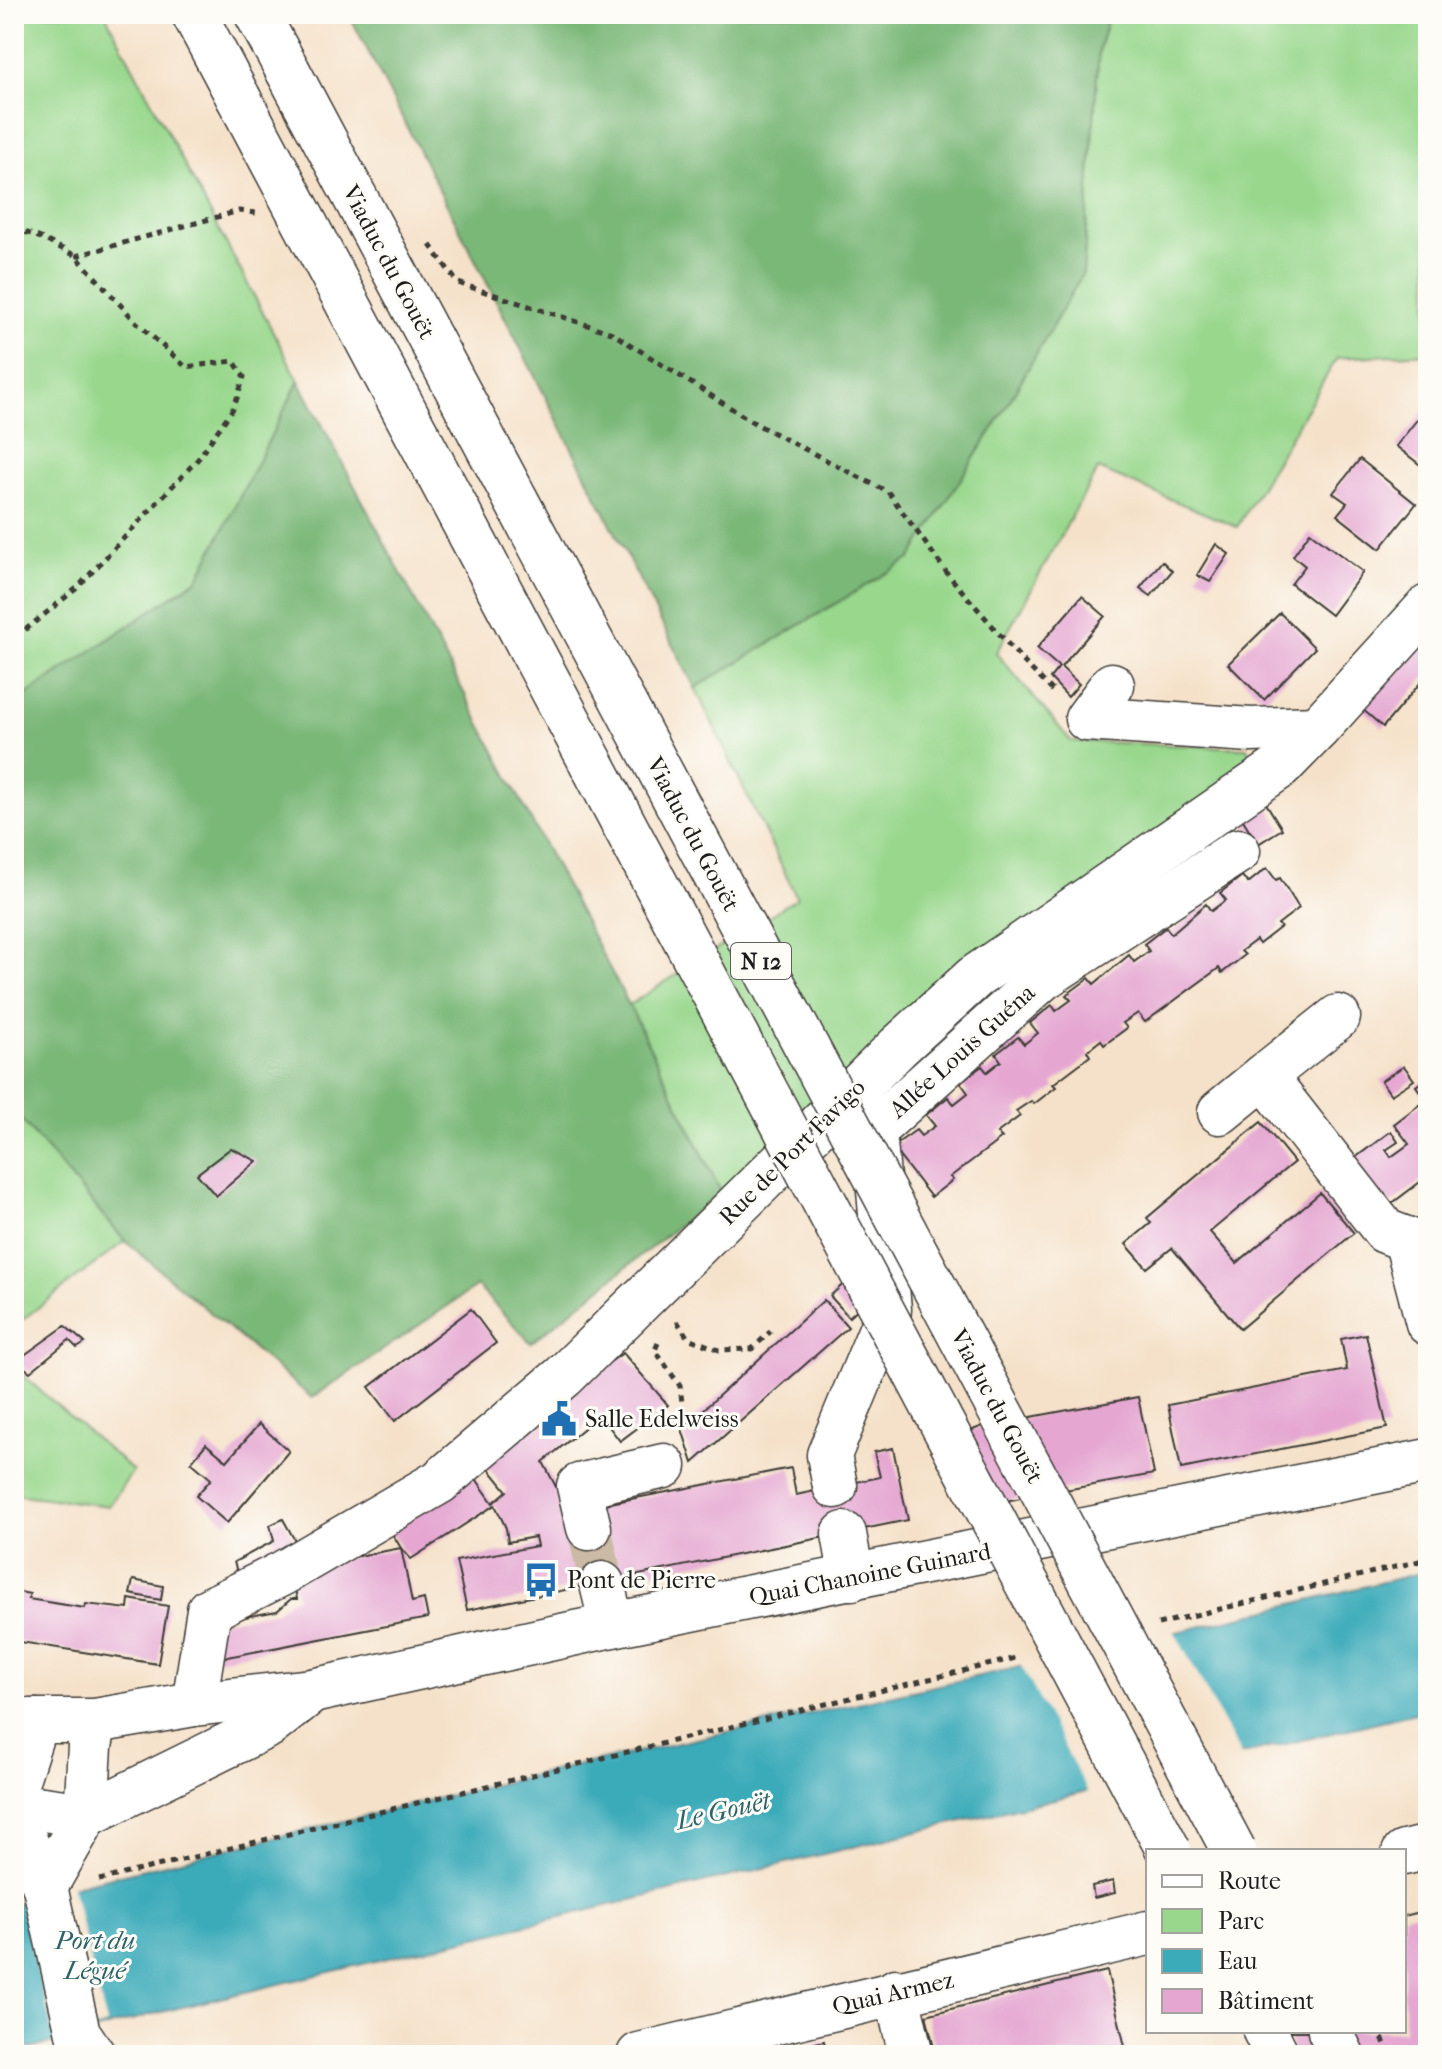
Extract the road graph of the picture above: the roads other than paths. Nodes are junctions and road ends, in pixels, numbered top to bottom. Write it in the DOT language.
graph roads {
  1 [pos="194,14"];
  2 [pos="257,14"];
  3 [pos="1428,607"];
  4 [pos="1099,702"];
  5 [pos="1318,728"];
  6 [pos="1238,851"];
  7 [pos="1338,1017"];
  8 [pos="1264,1076"];
  9 [pos="1220,1112"];
  10 [pos="1417,1228"];
  11 [pos="1428,1323"];
  12 [pos="1428,1461"];
  13 [pos="664,1466"];
  14 [pos="835,1486"];
  15 [pos="589,1528"];
  16 [pos="844,1534"];
  17 [pos="852,1578"];
  18 [pos="312,1691"];
  19 [pos="194,1704"];
  20 [pos="25,1721"];
  21 [pos="95,1721"];
  22 [pos="35,1807"];
  23 [pos="1428,1847"];
  24 [pos="1168,1849"];
  25 [pos="1233,1849"];
  26 [pos="1406,1852"];
  27 [pos="45,1887"];
  28 [pos="1146,1933"];
  29 [pos="896,1991"];
  30 [pos="1266,2033"];
  31 [pos="1331,2033"];
  32 [pos="77,2048"];
  33 [pos="697,2048"];
  34 [pos="639,2055"];
  35 [pos="911,2055"];
  36 [pos="1277,2055"];
  37 [pos="1342,2055"];
  1 -- 24 [label="main road, N 12, bridge"];
  2 -- 25 [label="main road, Viaduc du Gouët / N 12, bridge"];
  3 -- 5 [label="main road, Rue de Port Favigo"];
  4 -- 5 [label="main road"];
  5 -- 19 [label="main road, Rue de Port Favigo"];
  6 -- 14 [label="main road, Allée Louis Guéna"];
  7 -- 8 [label="main road"];
  8 -- 9 [label="main road"];
  8 -- 10 [label="main road"];
  10 -- 11 [label="main road"];
  12 -- 17 [label="main road, Quai Chanoine Guinard"];
  13 -- 15 [label="main road"];
  16 -- 17 [label="main road"];
  17 -- 18 [label="main road, Quai Chanoine Guinard"];
  18 -- 19 [label="main road, Quai Chanoine Guinard"];
  18 -- 22 [label="main road, Quai Chanoine Guinard"];
  19 -- 21 [label="main road, Quai Chanoine Guinard"];
  20 -- 21 [label="main road, Quai Chanoine Guinard"];
  20 -- 22 [label="main road"];
  21 -- 22 [label="main road"];
  22 -- 27 [label="main road"];
  22 -- 27 [label="main road"];
  23 -- 26 [label="main road"];
  27 -- 32 [label="main road"];
  28 -- 29 [label="main road, Quai Armez"];
  29 -- 33 [label="main road, Quai Armez"];
  29 -- 35 [label="main road"];
  30 -- 36 [label="main road"];
  31 -- 37 [label="main road"];
  33 -- 34 [label="main road, Quai Armez"];
}
